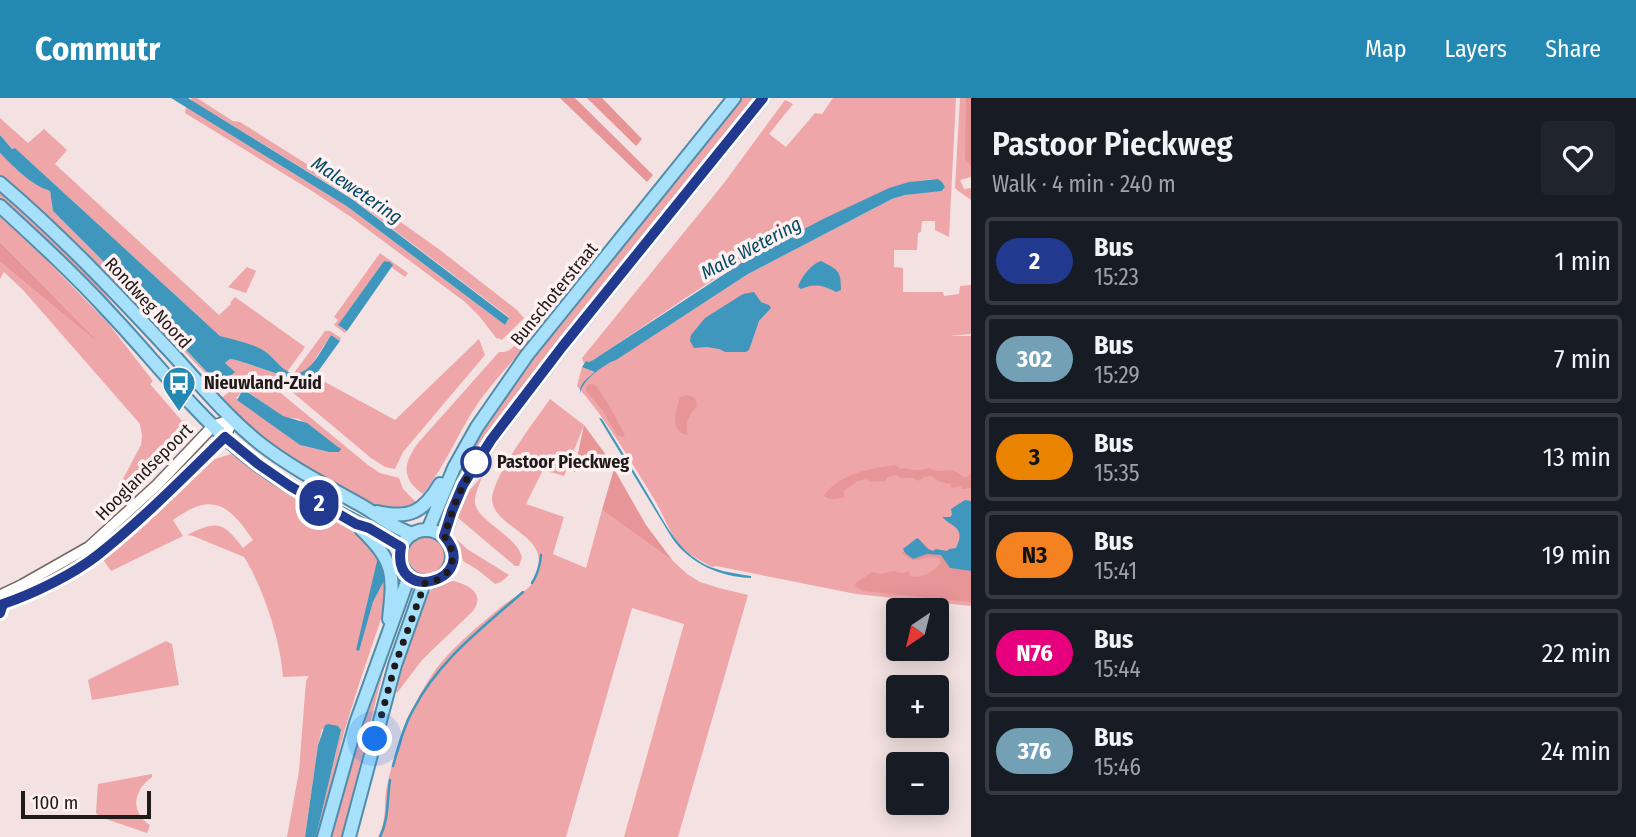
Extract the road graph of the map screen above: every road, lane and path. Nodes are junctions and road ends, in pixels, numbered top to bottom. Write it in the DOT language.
graph roads {
  1 [pos="734,98"];
  2 [pos="763,98"];
  3 [pos="0,183"];
  4 [pos="0,206"];
  5 [pos="233,419"];
  6 [pos="213,426"];
  7 [pos="225,437"];
  8 [pos="454,468"];
  9 [pos="371,510"];
  10 [pos="356,524"];
  11 [pos="428,530"];
  12 [pos="413,534"];
  13 [pos="444,536"];
  14 [pos="401,547"];
  15 [pos="409,576"];
  16 [pos="425,583"];
  17 [pos="1,601"];
  18 [pos="387,640"];
  19 [pos="324,837"];
  20 [pos="349,837"];
  1 -- 8 [label="main road, Bunschoterstraat"];
  2 -- 13 [label="main road"];
  3 -- 5 [label="main road, Rondweg Noord"];
  4 -- 6 [label="main road, Rondweg Noord"];
  5 -- 6 [label="street, Hooglandsepoort"];
  5 -- 7 [label="street, Hooglandsepoort"];
  5 -- 9 [label="main road, Rondweg Noord"];
  6 -- 7 [label="main road, Rondweg Noord"];
  6 -- 17 [label="street, Hooglandsepoort"];
  7 -- 10 [label="main road, Rondweg Noord"];
  7 -- 17 [label="street, Hooglandsepoort"];
  8 -- 9 [label="main road"];
  8 -- 11 [label="main road, Bunschoterstraat"];
  9 -- 12 [label="main road, Rondweg Noord"];
  10 -- 14 [label="main road, Rondweg Noord"];
  10 -- 18 [label="main road"];
  11 -- 12 [label="main road"];
  11 -- 13 [label="main road"];
  12 -- 14 [label="main road"];
  13 -- 16 [label="main road"];
  14 -- 15 [label="main road"];
  15 -- 16 [label="main road"];
  15 -- 18 [label="main road"];
  16 -- 20 [label="main road"];
  18 -- 19 [label="main road"];
}
